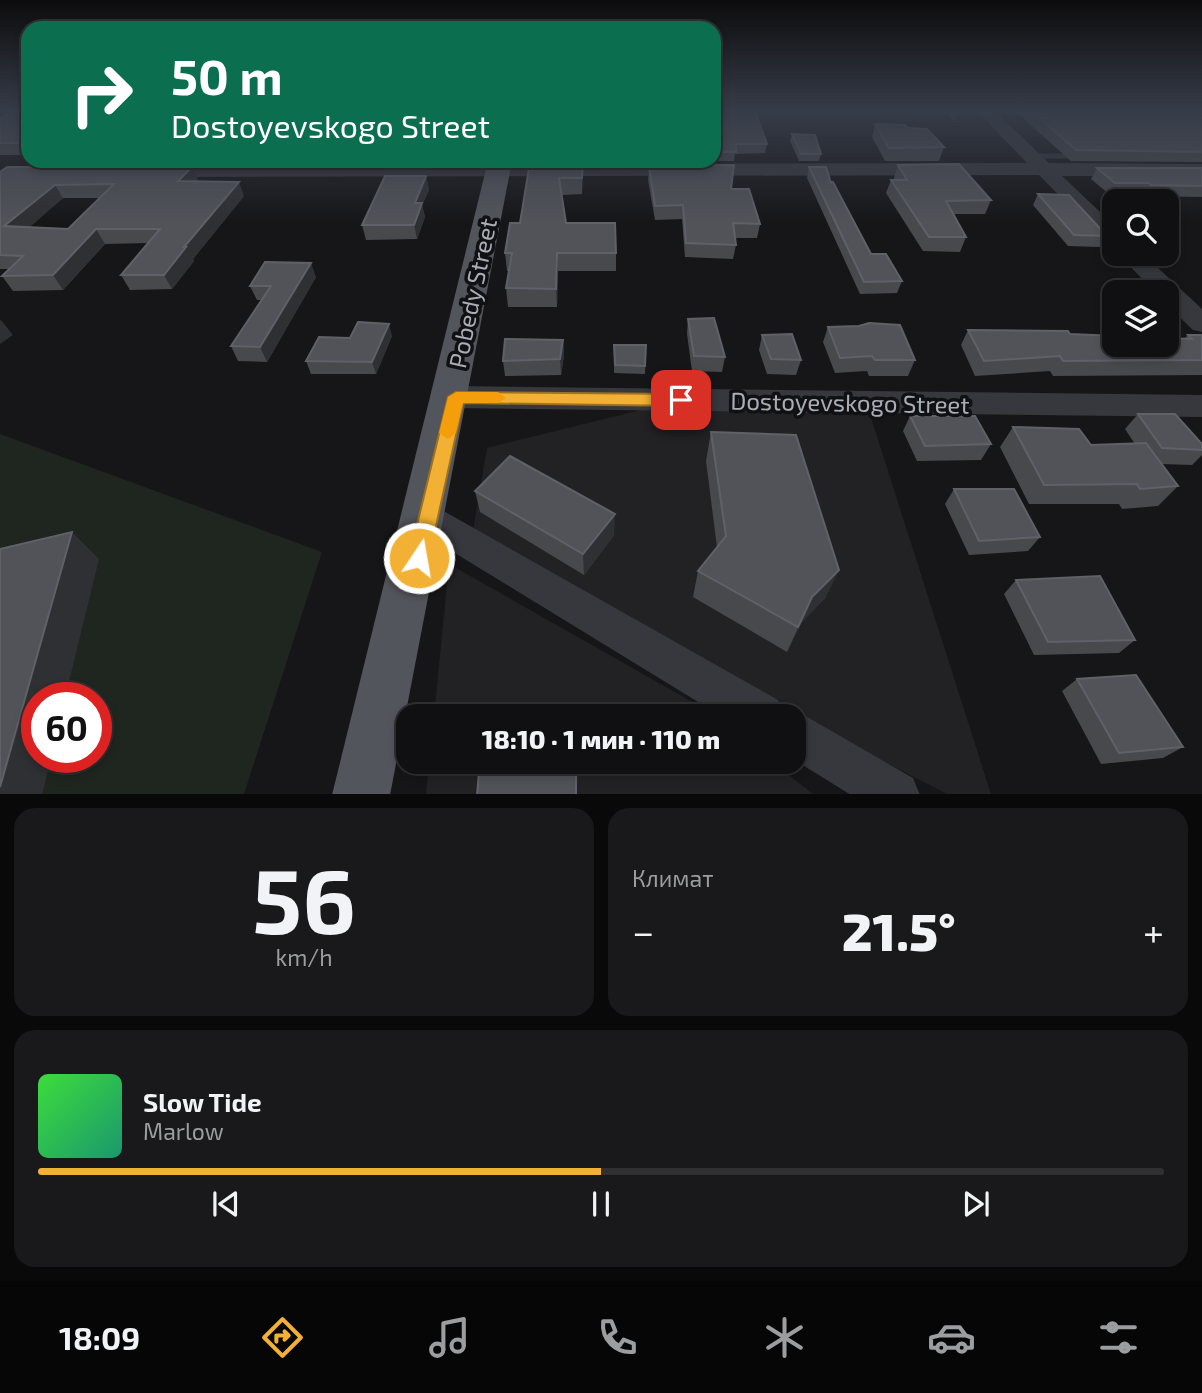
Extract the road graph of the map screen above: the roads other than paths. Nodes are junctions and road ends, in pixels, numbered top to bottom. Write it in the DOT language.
graph roads {
  1 [pos="1027,148"];
  2 [pos="721,167"];
  3 [pos="317,168"];
  4 [pos="500,168"];
  5 [pos="500,168"];
  6 [pos="1051,169"];
  7 [pos="1202,170"];
  8 [pos="133,171"];
  9 [pos="1102,225"];
  10 [pos="1142,266"];
  11 [pos="1202,324"];
  12 [pos="456,397"];
  13 [pos="1202,406"];
  14 [pos="424,516"];
  15 [pos="742,704"];
  16 [pos="806,742"];
  17 [pos="361,794"];
  18 [pos="371,794"];
  19 [pos="896,794"];
  1 -- 6 [label="street"];
  2 -- 6 [label="street"];
  3 -- 8 [label="street"];
  4 -- 12 [label="main road, Pobedy Street"];
  5 -- 14 [label="main road, Pobedy Street"];
  6 -- 7 [label="street"];
  6 -- 9 [label="street"];
  10 -- 11 [label="street"];
  12 -- 13 [label="street, Dostoyevskogo Street"];
  12 -- 14 [label="main road, Pobedy Street"];
  14 -- 15 [label="street"];
  14 -- 17 [label="main road, Pobedy Street"];
  14 -- 18 [label="main road, Pobedy Street"];
  16 -- 19 [label="street"];
}
